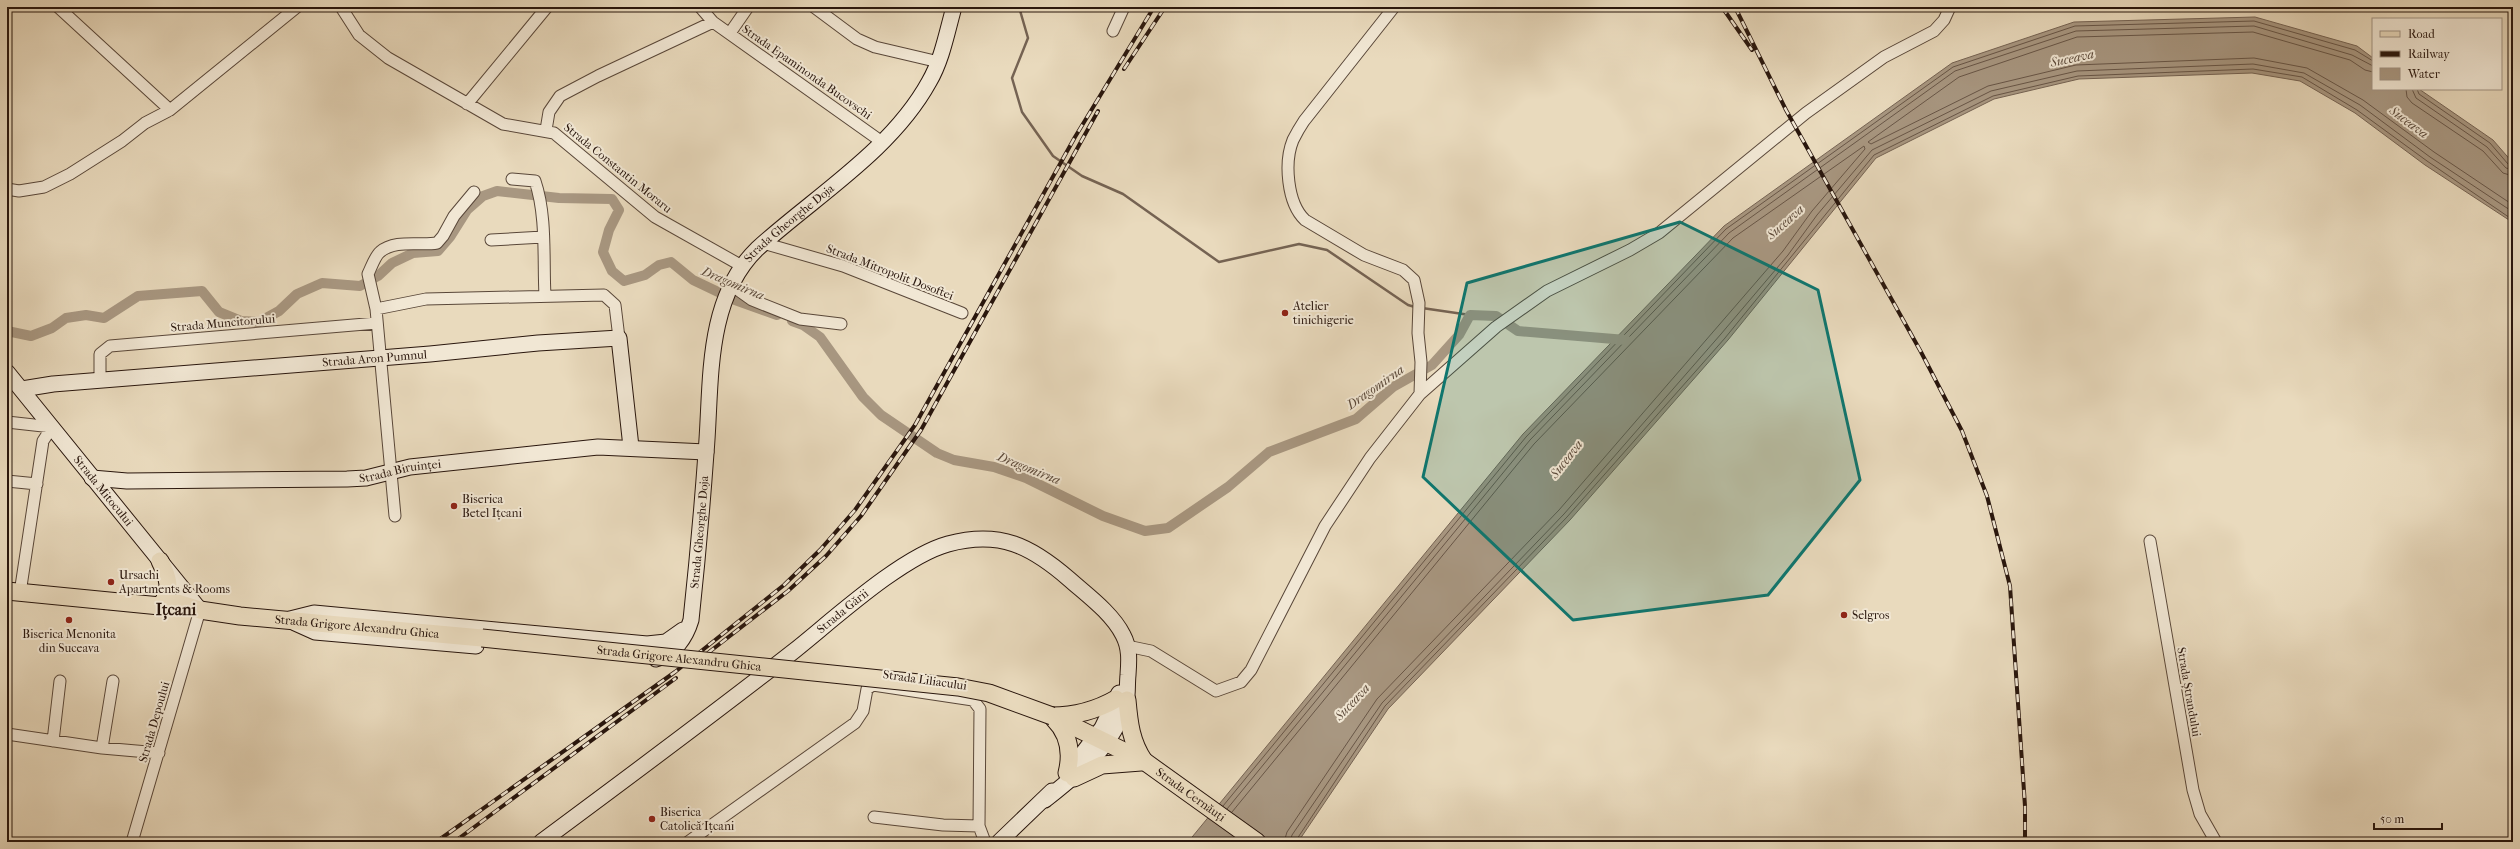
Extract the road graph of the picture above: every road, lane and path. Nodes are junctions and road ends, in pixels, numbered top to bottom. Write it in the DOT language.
graph roads {
  1 [pos="58,7"];
  2 [pos="297,7"];
  3 [pos="341,7"];
  4 [pos="547,7"];
  5 [pos="700,7"];
  6 [pos="748,7"];
  7 [pos="814,7"];
  8 [pos="954,7"];
  9 [pos="1124,7"];
  10 [pos="1394,7"];
  11 [pos="1950,7"];
  12 [pos="713,22"];
  13 [pos="1113,31"];
  14 [pos="730,34"];
  15 [pos="938,62"];
  16 [pos="468,104"];
  17 [pos="170,110"];
  18 [pos="546,130"];
  19 [pos="882,142"];
  20 [pos="512,179"];
  21 [pos="7,189"];
  22 [pos="474,192"];
  23 [pos="543,237"];
  24 [pos="491,240"];
  25 [pos="764,243"];
  26 [pos="742,266"];
  27 [pos="728,293"];
  28 [pos="545,296"];
  29 [pos="376,309"];
  30 [pos="962,313"];
  31 [pos="377,323"];
  32 [pos="841,324"];
  33 [pos="619,338"];
  34 [pos="380,356"];
  35 [pos="7,372"];
  36 [pos="100,380"];
  37 [pos="22,389"];
  38 [pos="1420,394"];
  39 [pos="7,422"];
  40 [pos="52,427"];
  41 [pos="631,447"];
  42 [pos="706,452"];
  43 [pos="391,471"];
  44 [pos="92,478"];
  45 [pos="7,481"];
  46 [pos="37,484"];
  47 [pos="395,516"];
  48 [pos="2150,541"];
  49 [pos="160,560"];
  50 [pos="14,592"];
  51 [pos="160,606"];
  52 [pos="200,610"];
  53 [pos="287,620"];
  54 [pos="691,620"];
  55 [pos="1127,646"];
  56 [pos="60,681"];
  57 [pos="113,681"];
  58 [pos="1122,699"];
  59 [pos="1052,716"];
  60 [pos="7,734"];
  61 [pos="53,741"];
  62 [pos="1101,741"];
  63 [pos="102,748"];
  64 [pos="159,753"];
  65 [pos="1144,761"];
  66 [pos="1070,775"];
  67 [pos="874,817"];
  68 [pos="979,826"];
  69 [pos="132,842"];
  70 [pos="541,842"];
  71 [pos="688,842"];
  72 [pos="986,842"];
  73 [pos="999,842"];
  74 [pos="1257,842"];
  75 [pos="2216,842"];
  1 -- 17 [label="street"];
  2 -- 17 [label="street"];
  3 -- 16 [label="street, Strada Constantin Moraru"];
  4 -- 16 [label="street"];
  5 -- 12 [label="street, Strada Epaminonda Bucovschi"];
  6 -- 14 [label="street"];
  7 -- 15 [label="street"];
  8 -- 15 [label="street, Strada Gheorghe Doja"];
  9 -- 13 [label="street"];
  10 -- 38 [label="street"];
  11 -- 38 [label="street"];
  12 -- 14 [label="street, Strada Epaminonda Bucovschi"];
  12 -- 18 [label="street"];
  14 -- 19 [label="street, Strada Epaminonda Bucovschi"];
  15 -- 19 [label="street, Strada Gheorghe Doja"];
  16 -- 18 [label="street, Strada Constantin Moraru"];
  17 -- 21 [label="street"];
  18 -- 26 [label="street, Strada Constantin Moraru"];
  19 -- 25 [label="street, Strada Gheorghe Doja"];
  20 -- 23 [label="street"];
  22 -- 29 [label="street"];
  23 -- 24 [label="street"];
  23 -- 28 [label="street"];
  25 -- 26 [label="street, Strada Gheorghe Doja"];
  25 -- 30 [label="street, Strada Mitropolit Dosoftei"];
  26 -- 27 [label="street, Strada Gheorghe Doja"];
  27 -- 32 [label="street"];
  27 -- 42 [label="street, Strada Gheorghe Doja"];
  28 -- 29 [label="street"];
  28 -- 33 [label="street"];
  29 -- 31 [label="street"];
  31 -- 34 [label="street"];
  31 -- 36 [label="street, Strada Muncitorului"];
  33 -- 34 [label="street, Strada Aron Pumnul"];
  33 -- 41 [label="street"];
  34 -- 36 [label="street, Strada Aron Pumnul"];
  34 -- 43 [label="street"];
  35 -- 37 [label="street, Strada Mitocului"];
  36 -- 37 [label="street, Strada Aron Pumnul"];
  37 -- 40 [label="street, Strada Mitocului"];
  38 -- 55 [label="street"];
  39 -- 40 [label="street"];
  40 -- 44 [label="street, Strada Mitocului"];
  40 -- 46 [label="street"];
  41 -- 42 [label="street, Strada Biruinței"];
  41 -- 43 [label="street, Strada Biruinței"];
  42 -- 54 [label="street, Strada Gheorghe Doja"];
  43 -- 44 [label="street, Strada Biruinței"];
  43 -- 47 [label="street"];
  44 -- 49 [label="street, Strada Mitocului"];
  45 -- 46 [label="street"];
  46 -- 50 [label="street"];
  48 -- 75 [label="street, Strada Ștrandului"];
  49 -- 51 [label="main road"];
  49 -- 52 [label="street, Strada Mitocului"];
  50 -- 51 [label="main road, Strada Grigore Alexandru Ghica"];
  51 -- 52 [label="main road, Strada Grigore Alexandru Ghica"];
  52 -- 53 [label="main road, Strada Grigore Alexandru Ghica"];
  52 -- 64 [label="street, Strada Depoului"];
  53 -- 54 [label="street"];
  53 -- 54 [label="street, Strada Gheorghe Doja"];
  53 -- 59 [label="main road, Strada Grigore Alexandru Ghica, bridge"];
  55 -- 58 [label="street, Strada Gării"];
  55 -- 70 [label="street, Strada Gării"];
  56 -- 61 [label="street"];
  57 -- 63 [label="street"];
  58 -- 59 [label="main road"];
  58 -- 62 [label="street, Strada Gării"];
  58 -- 65 [label="main road"];
  59 -- 62 [label="main road, Strada Grigore Alexandru Ghica"];
  59 -- 66 [label="main road"];
  60 -- 61 [label="street"];
  61 -- 63 [label="street"];
  62 -- 65 [label="main road, Strada Grigore Alexandru Ghica"];
  62 -- 66 [label="street, Strada Gării"];
  63 -- 64 [label="street"];
  64 -- 69 [label="street, Strada Depoului"];
  65 -- 66 [label="main road"];
  65 -- 74 [label="main road, Strada Cernăuți"];
  66 -- 73 [label="street, Strada Gării"];
  67 -- 68 [label="street"];
  68 -- 71 [label="street, Strada Liliacului"];
  68 -- 72 [label="street, Strada Liliacului"];
}
